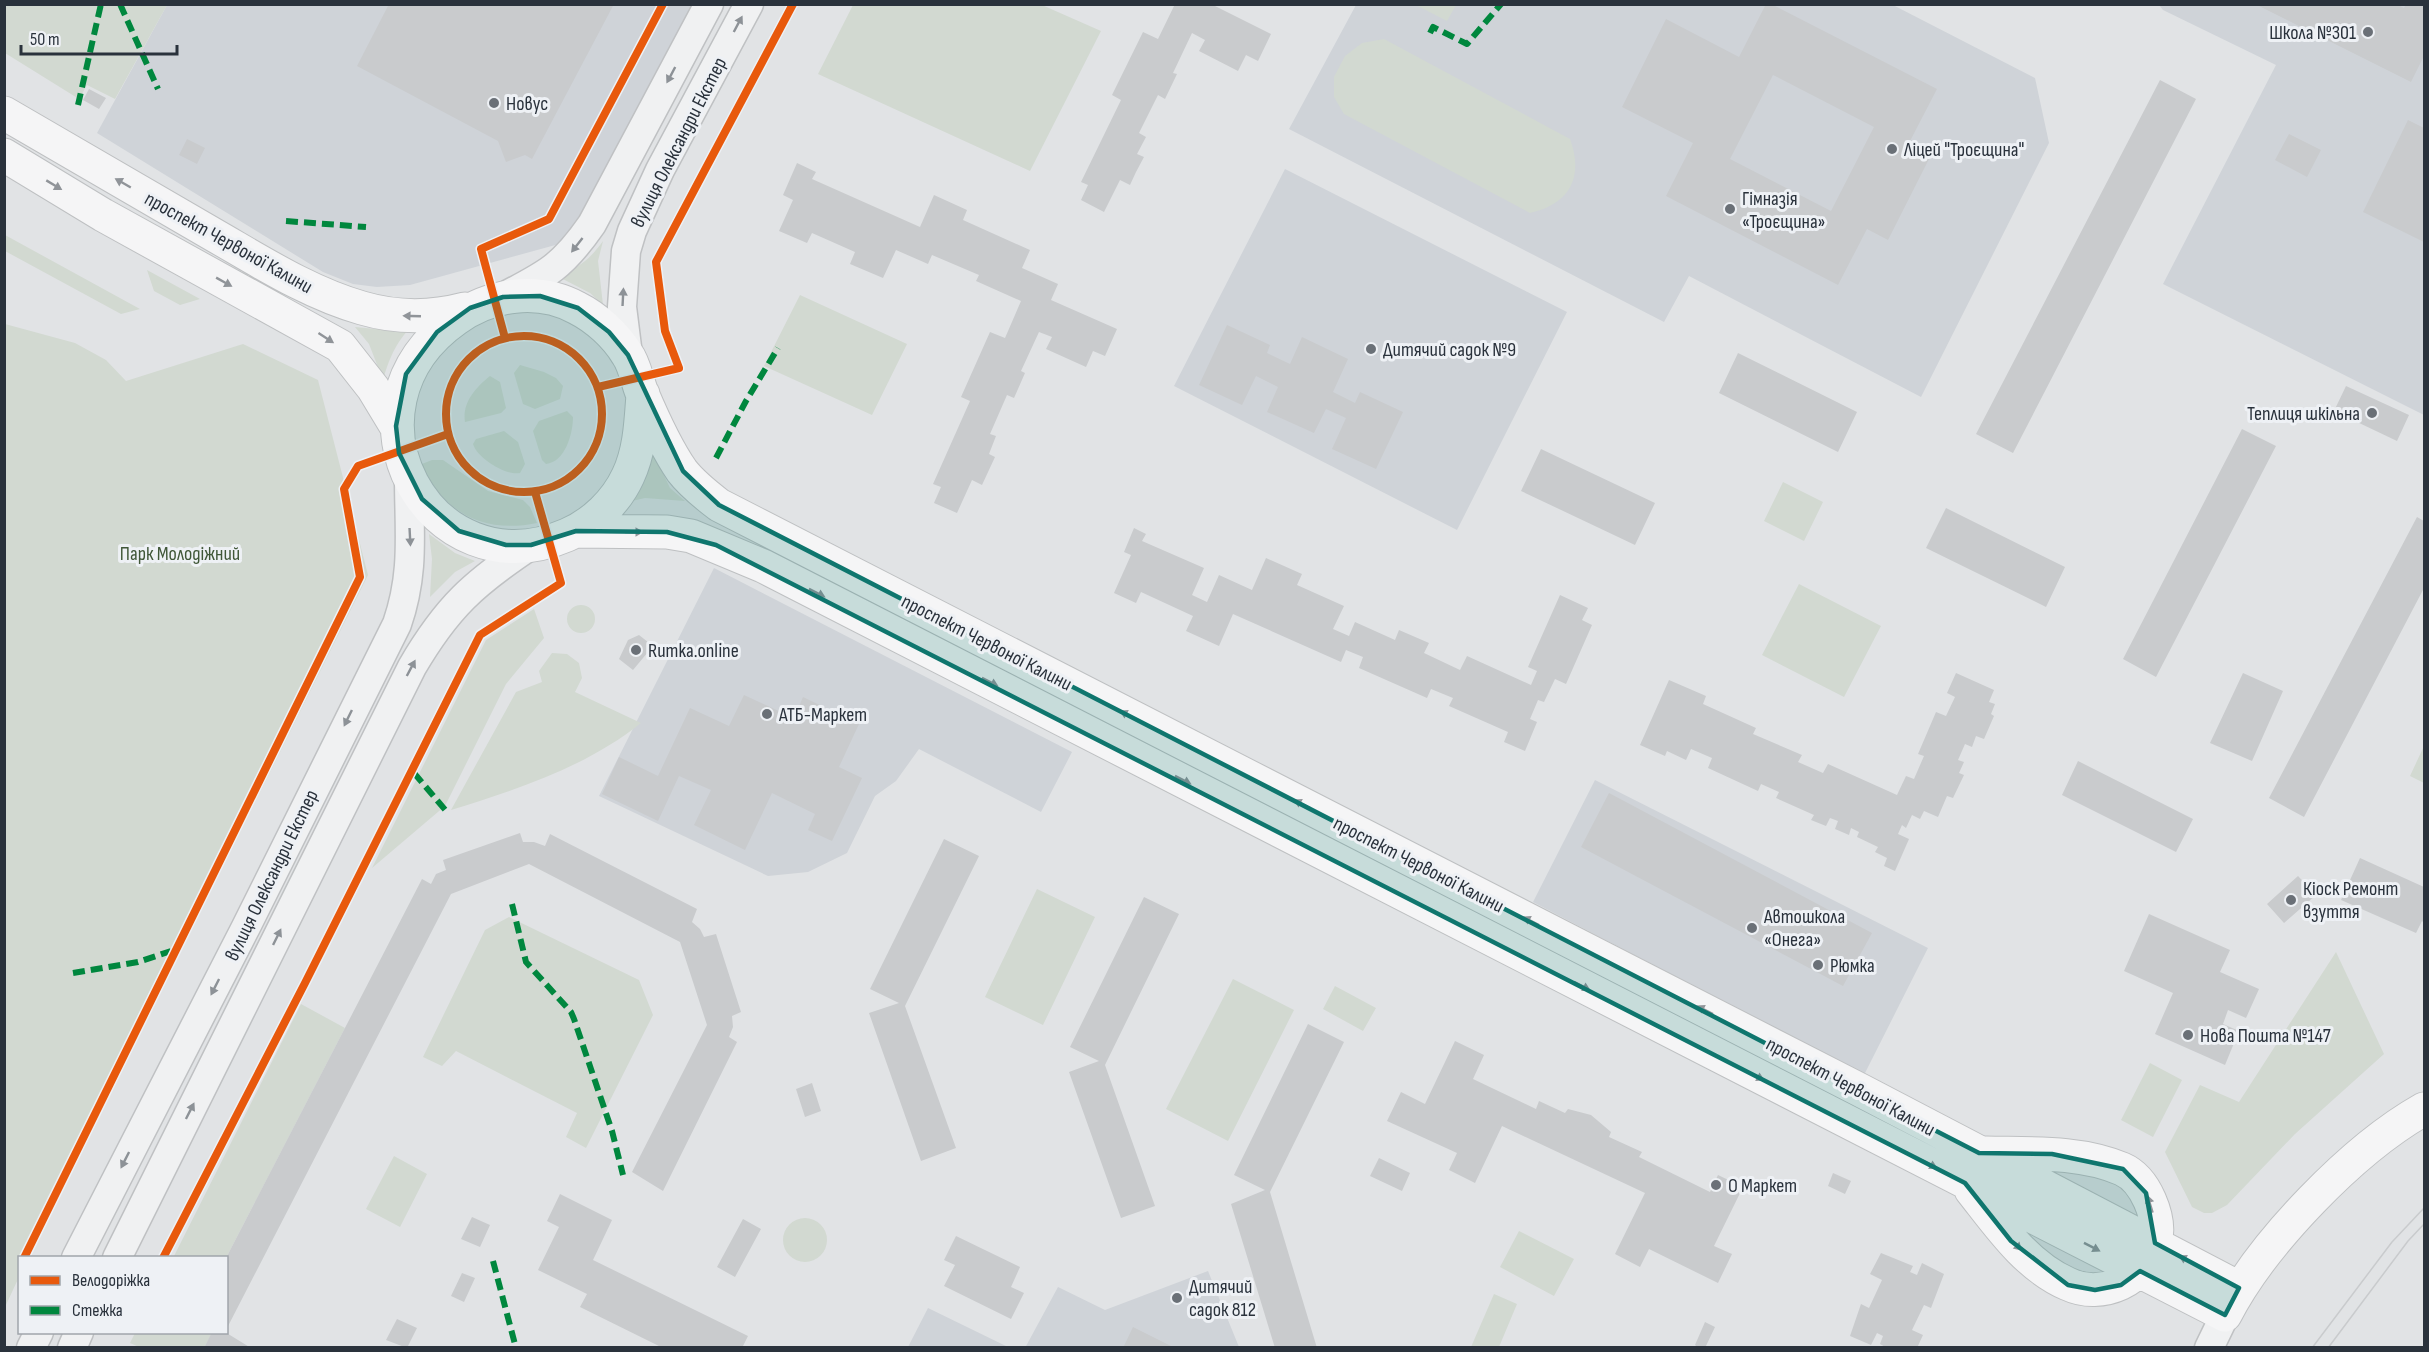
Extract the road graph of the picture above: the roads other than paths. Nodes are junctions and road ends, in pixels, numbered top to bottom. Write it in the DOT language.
graph roads {
  1 [pos="709,4"];
  2 [pos="749,4"];
  3 [pos="4,113"];
  4 [pos="4,155"];
  5 [pos="503,297"];
  6 [pos="470,308"];
  7 [pos="628,355"];
  8 [pos="643,394"];
  9 [pos="396,426"];
  10 [pos="409,478"];
  11 [pos="576,531"];
  12 [pos="531,545"];
  13 [pos="2424,1109"];
  14 [pos="1979,1153"];
  15 [pos="1965,1183"];
  16 [pos="2155,1243"];
  17 [pos="77,1256"];
  18 [pos="117,1256"];
  19 [pos="2140,1271"];
  20 [pos="2232,1302"];
  21 [pos="2209,1347"];
  1 -- 5 [label="street, вулиця Олександри Екстер, one-way"];
  7 -- 2 [label="street, вулиця Олександри Екстер, one-way"];
  6 -- 3 [label="main road, проспект Червоної Калини, one-way"];
  4 -- 9 [label="main road, проспект Червоної Калини, one-way"];
  5 -- 6 [label="main road, проспект Червоної Калини"];
  5 -- 7 [label="main road, проспект Червоної Калини"];
  6 -- 9 [label="main road"];
  7 -- 8 [label="main road, проспект Червоної Калини"];
  8 -- 11 [label="main road"];
  14 -- 8 [label="main road, проспект Червоної Калини, one-way"];
  9 -- 10 [label="main road"];
  10 -- 12 [label="main road"];
  10 -- 17 [label="street, вулиця Олександри Екстер, one-way"];
  11 -- 12 [label="main road"];
  11 -- 15 [label="main road, проспект Червоної Калини, one-way"];
  18 -- 12 [label="street, вулиця Олександри Екстер, one-way"];
  13 -- 20 [label="main road"];
  14 -- 16 [label="main road, проспект Червоної Калини"];
  16 -- 14 [label="main road, one-way"];
  15 -- 19 [label="main road, проспект Червоної Калини, one-way"];
  15 -- 19 [label="main road, one-way"];
  16 -- 19 [label="main road"];
  20 -- 16 [label="main road, проспект Червоної Калини, one-way"];
  19 -- 20 [label="main road, проспект Червоної Калини"];
  20 -- 21 [label="street"];
}
